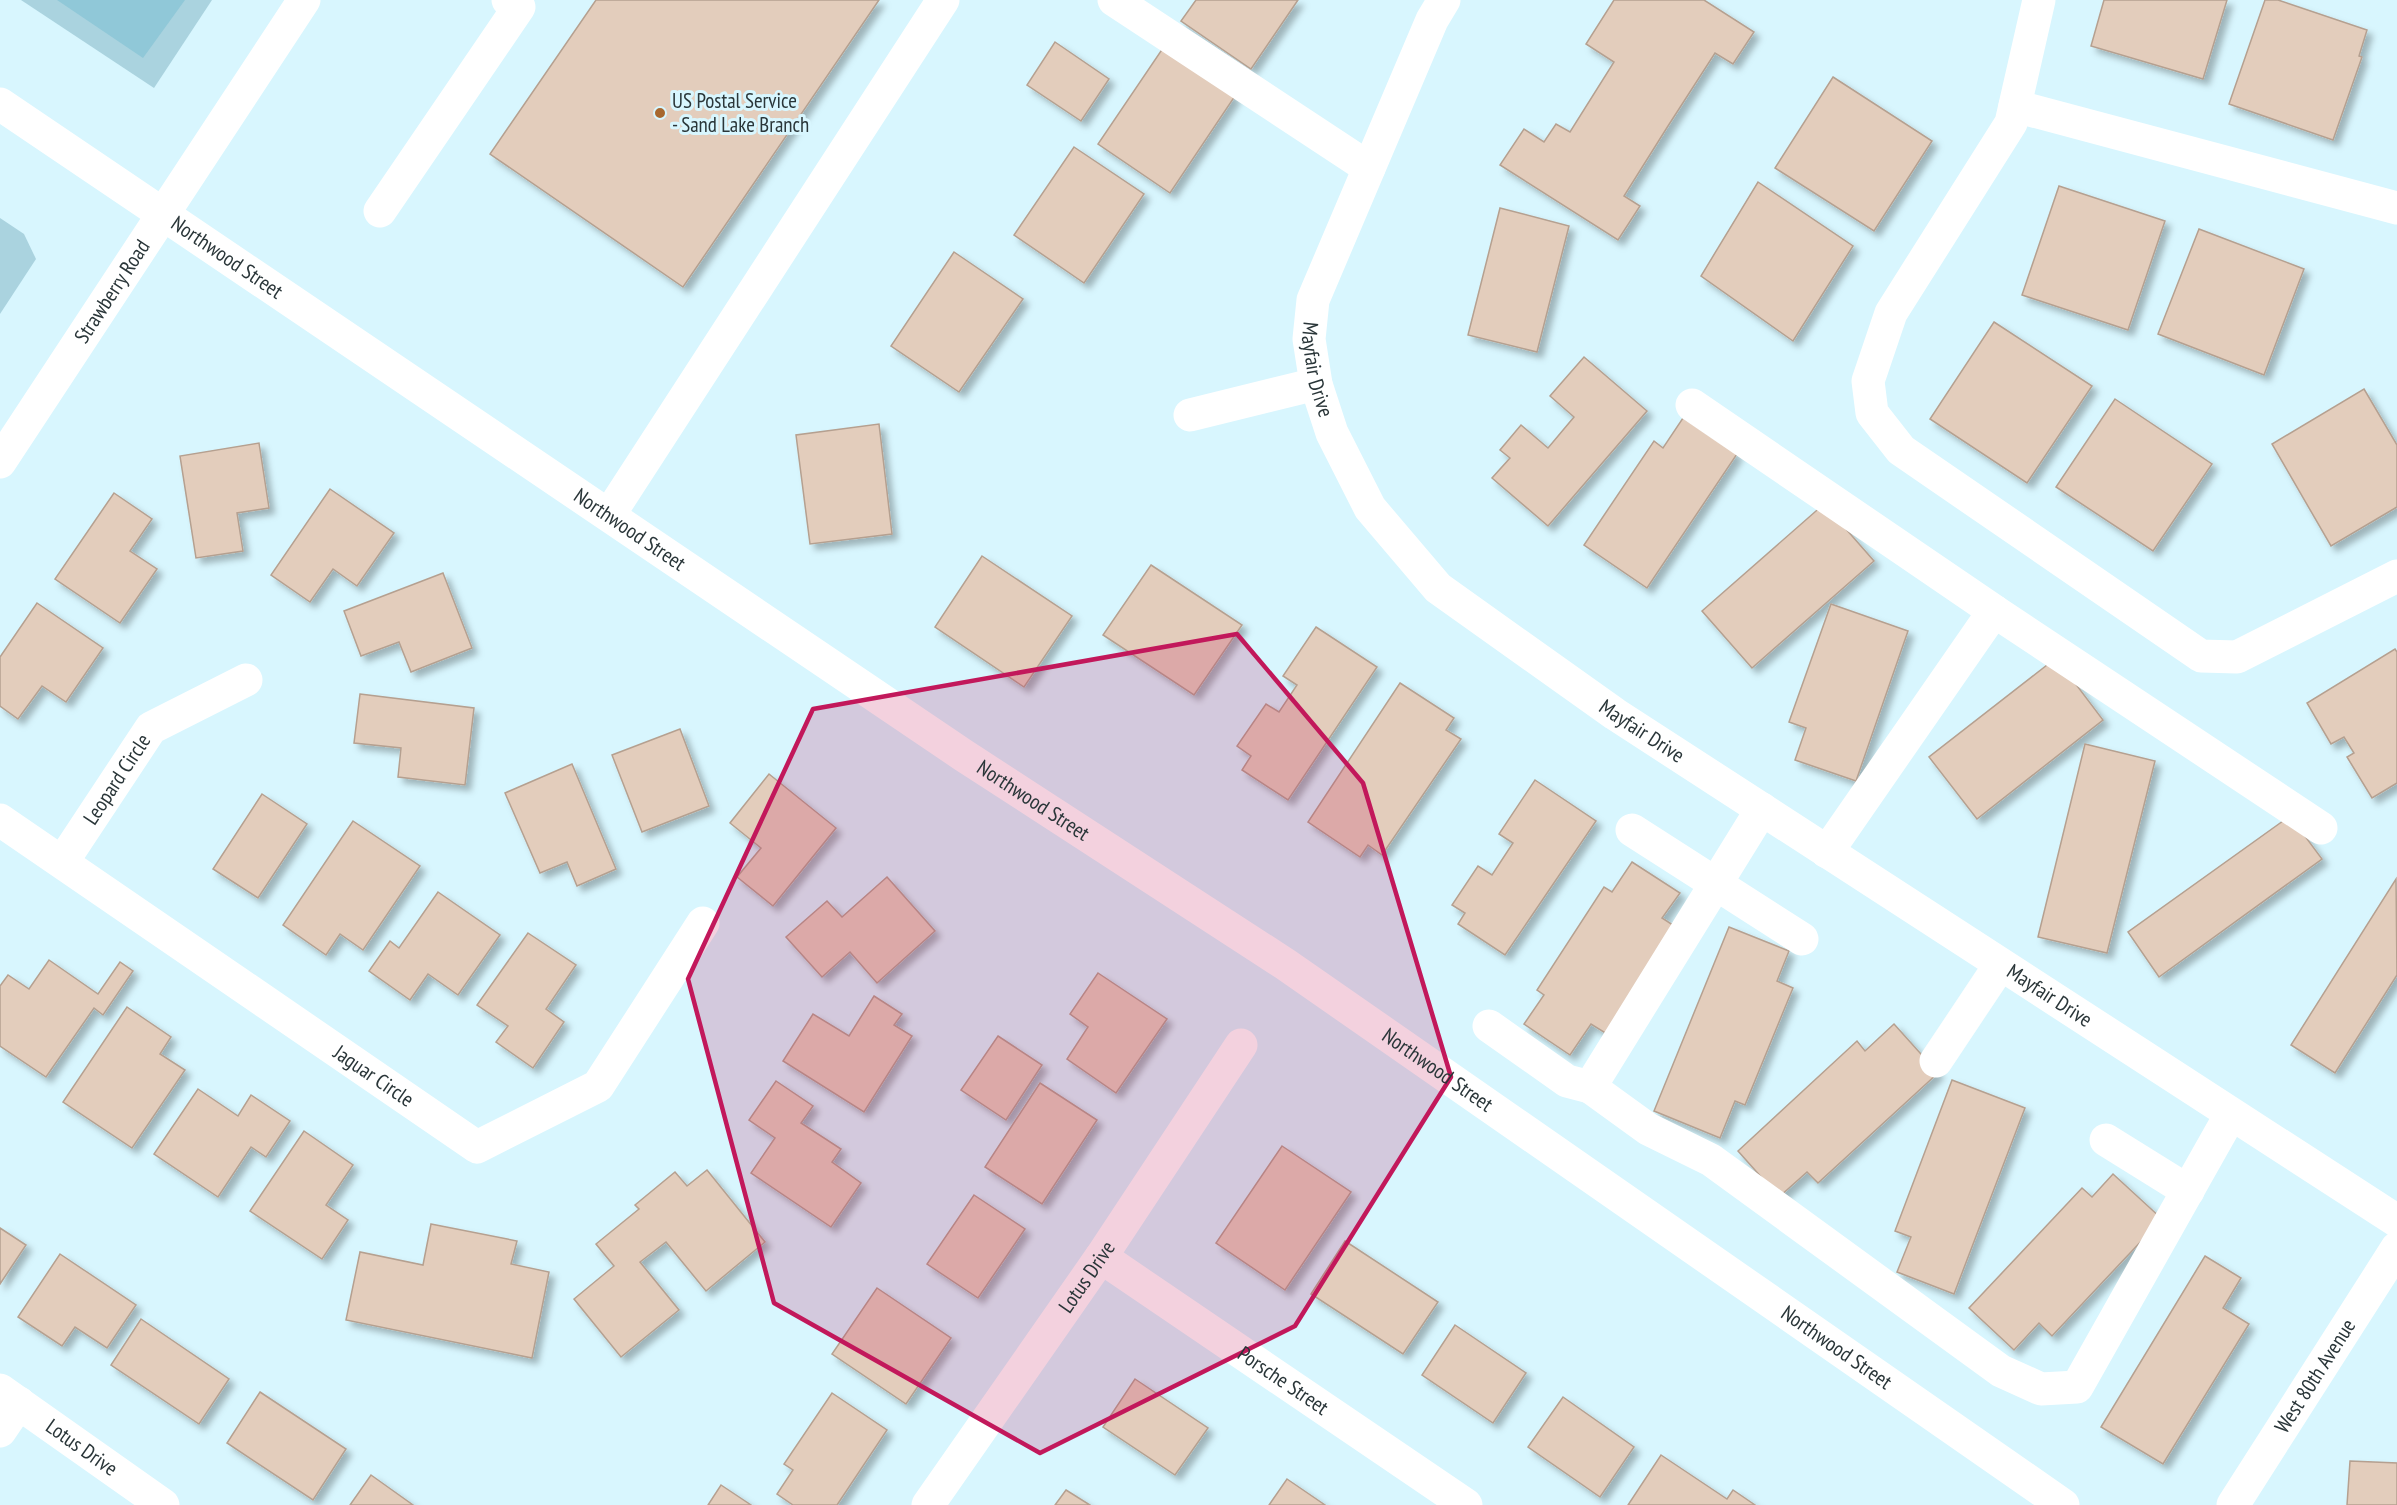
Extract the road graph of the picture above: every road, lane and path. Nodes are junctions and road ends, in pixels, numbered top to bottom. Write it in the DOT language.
graph roads {
  1 [pos="304,0"];
  2 [pos="943,0"];
  3 [pos="1114,0"];
  4 [pos="1444,0"];
  5 [pos="2039,0"];
  6 [pos="517,2"];
  7 [pos="0,104"];
  8 [pos="2015,106"];
  9 [pos="1369,168"];
  10 [pos="2397,208"];
  11 [pos="380,211"];
  12 [pos="162,213"];
  13 [pos="1316,384"];
  14 [pos="1692,405"];
  15 [pos="1190,415"];
  16 [pos="0,462"];
  17 [pos="609,515"];
  18 [pos="2397,576"];
  19 [pos="1994,611"];
  20 [pos="246,680"];
  21 [pos="1762,809"];
  22 [pos="0,820"];
  23 [pos="2321,828"];
  24 [pos="1632,830"];
  25 [pos="1827,852"];
  26 [pos="63,861"];
  27 [pos="1716,883"];
  28 [pos="703,923"];
  29 [pos="1802,939"];
  30 [pos="2000,965"];
  31 [pos="1489,1026"];
  32 [pos="1241,1046"];
  33 [pos="1936,1061"];
  34 [pos="1590,1087"];
  35 [pos="2231,1114"];
  36 [pos="2106,1140"];
  37 [pos="2188,1191"];
  38 [pos="2397,1221"];
  39 [pos="2397,1248"];
  40 [pos="1101,1257"];
  41 [pos="10,1397"];
  42 [pos="0,1431"];
  43 [pos="163,1505"];
  44 [pos="928,1505"];
  45 [pos="1466,1505"];
  46 [pos="2064,1505"];
  47 [pos="2233,1505"];
  1 -- 12 [label="street, Strawberry Road"];
  2 -- 17 [label="street"];
  3 -- 9 [label="street"];
  4 -- 9 [label="street, Mayfair Drive"];
  5 -- 8 [label="street"];
  6 -- 11 [label="street"];
  7 -- 12 [label="street, Northwood Street"];
  8 -- 10 [label="street"];
  8 -- 18 [label="street"];
  9 -- 13 [label="street, Mayfair Drive"];
  12 -- 16 [label="street, Strawberry Road"];
  12 -- 17 [label="street, Northwood Street"];
  13 -- 15 [label="street"];
  13 -- 21 [label="street, Mayfair Drive"];
  14 -- 19 [label="street"];
  17 -- 46 [label="street, Northwood Street"];
  19 -- 23 [label="street"];
  19 -- 25 [label="street"];
  20 -- 26 [label="street, Leopard Circle"];
  21 -- 25 [label="street, Mayfair Drive"];
  21 -- 27 [label="street"];
  22 -- 26 [label="street, Jaguar Circle"];
  24 -- 27 [label="street"];
  25 -- 30 [label="street, Mayfair Drive"];
  26 -- 28 [label="street, Jaguar Circle"];
  27 -- 29 [label="street"];
  27 -- 34 [label="street"];
  30 -- 33 [label="street"];
  30 -- 35 [label="street, Mayfair Drive"];
  31 -- 34 [label="street"];
  32 -- 40 [label="street, Lotus Drive"];
  34 -- 37 [label="street"];
  35 -- 37 [label="street"];
  35 -- 38 [label="street, Mayfair Drive"];
  36 -- 37 [label="street"];
  39 -- 47 [label="street, West 80th Avenue"];
  40 -- 44 [label="street, Lotus Drive"];
  40 -- 45 [label="street, Porsche Street"];
  41 -- 42 [label="street"];
  41 -- 43 [label="street, Lotus Drive"];
}
